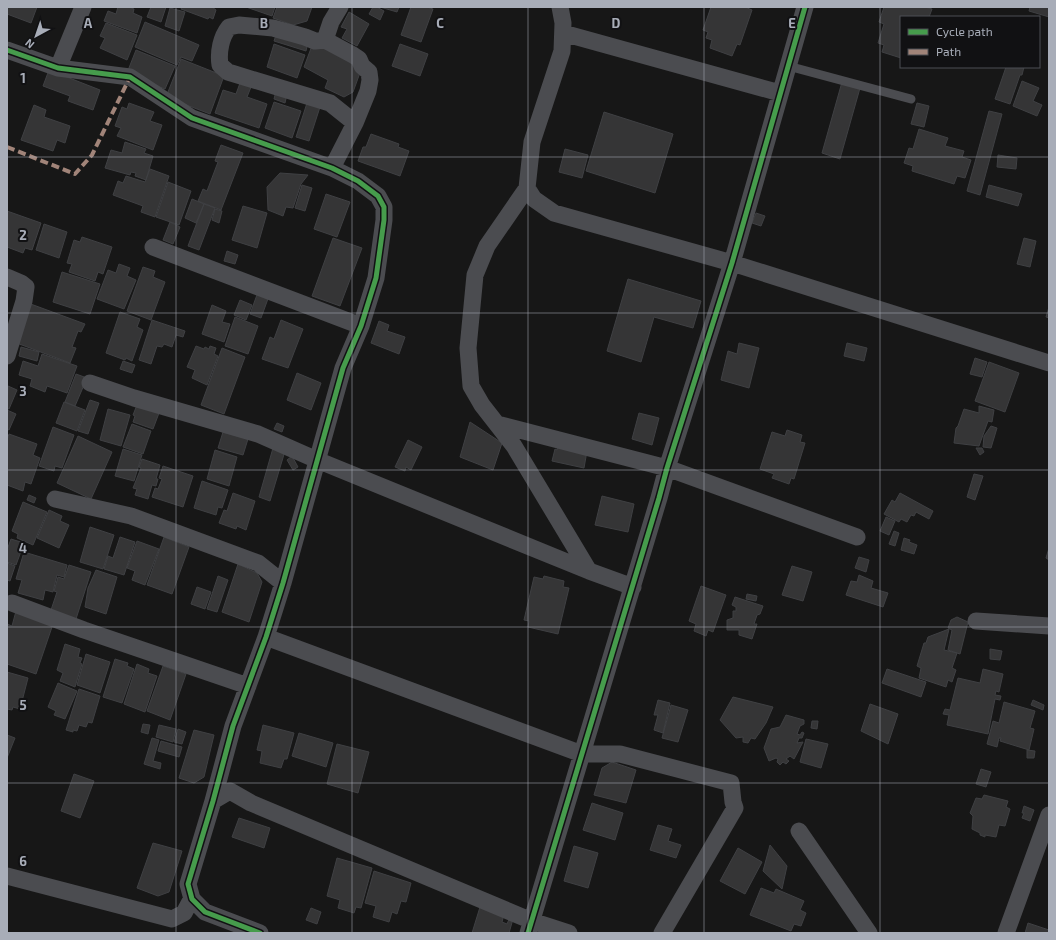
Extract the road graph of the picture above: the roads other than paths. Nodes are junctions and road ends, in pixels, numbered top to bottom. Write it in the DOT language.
graph roads {
  1 [pos="83,7"];
  2 [pos="340,7"];
  3 [pos="560,7"];
  4 [pos="805,7"];
  5 [pos="563,33"];
  6 [pos="325,40"];
  7 [pos="7,50"];
  8 [pos="788,66"];
  9 [pos="58,68"];
  10 [pos="780,93"];
  11 [pos="911,99"];
  12 [pos="355,122"];
  13 [pos="332,168"];
  14 [pos="527,188"];
  15 [pos="153,247"];
  16 [pos="732,263"];
  17 [pos="7,277"];
  18 [pos="361,326"];
  19 [pos="7,356"];
  20 [pos="1049,363"];
  21 [pos="90,383"];
  22 [pos="497,424"];
  23 [pos="317,460"];
  24 [pos="667,468"];
  25 [pos="55,499"];
  26 [pos="857,537"];
  27 [pos="589,571"];
  28 [pos="283,583"];
  29 [pos="633,587"];
  30 [pos="12,603"];
  31 [pos="976,621"];
  32 [pos="1049,626"];
  33 [pos="266,636"];
  34 [pos="248,686"];
  35 [pos="582,754"];
  36 [pos="213,801"];
  37 [pos="1049,815"];
  38 [pos="800,830"];
  39 [pos="7,876"];
  40 [pos="192,898"];
  41 [pos="530,927"];
  42 [pos="260,933"];
  43 [pos="568,933"];
  44 [pos="662,933"];
  45 [pos="869,933"];
  46 [pos="1006,933"];
  1 -- 9 [label="street"];
  2 -- 6 [label="street"];
  3 -- 5 [label="street"];
  4 -- 8 [label="street"];
  5 -- 10 [label="street"];
  5 -- 14 [label="street"];
  6 -- 12 [label="street"];
  6 -- 12 [label="street"];
  7 -- 9 [label="street"];
  8 -- 10 [label="street"];
  8 -- 11 [label="lane"];
  9 -- 13 [label="street"];
  10 -- 16 [label="street"];
  12 -- 13 [label="street"];
  13 -- 18 [label="street"];
  14 -- 16 [label="street"];
  14 -- 22 [label="street"];
  15 -- 18 [label="street"];
  16 -- 20 [label="street"];
  16 -- 24 [label="street"];
  17 -- 19 [label="street"];
  18 -- 23 [label="street"];
  21 -- 23 [label="street"];
  22 -- 24 [label="street"];
  22 -- 27 [label="street"];
  23 -- 27 [label="street"];
  23 -- 28 [label="street"];
  24 -- 26 [label="street"];
  24 -- 29 [label="street"];
  25 -- 28 [label="street"];
  27 -- 29 [label="street"];
  28 -- 33 [label="street"];
  29 -- 35 [label="street"];
  30 -- 34 [label="street"];
  31 -- 32 [label="street"];
  33 -- 34 [label="street"];
  33 -- 35 [label="street"];
  34 -- 36 [label="street"];
  35 -- 41 [label="street"];
  35 -- 44 [label="street"];
  36 -- 40 [label="street"];
  36 -- 41 [label="street"];
  37 -- 46 [label="street"];
  38 -- 45 [label="street"];
  39 -- 40 [label="street"];
  40 -- 42 [label="street"];
  41 -- 43 [label="street"];
}
